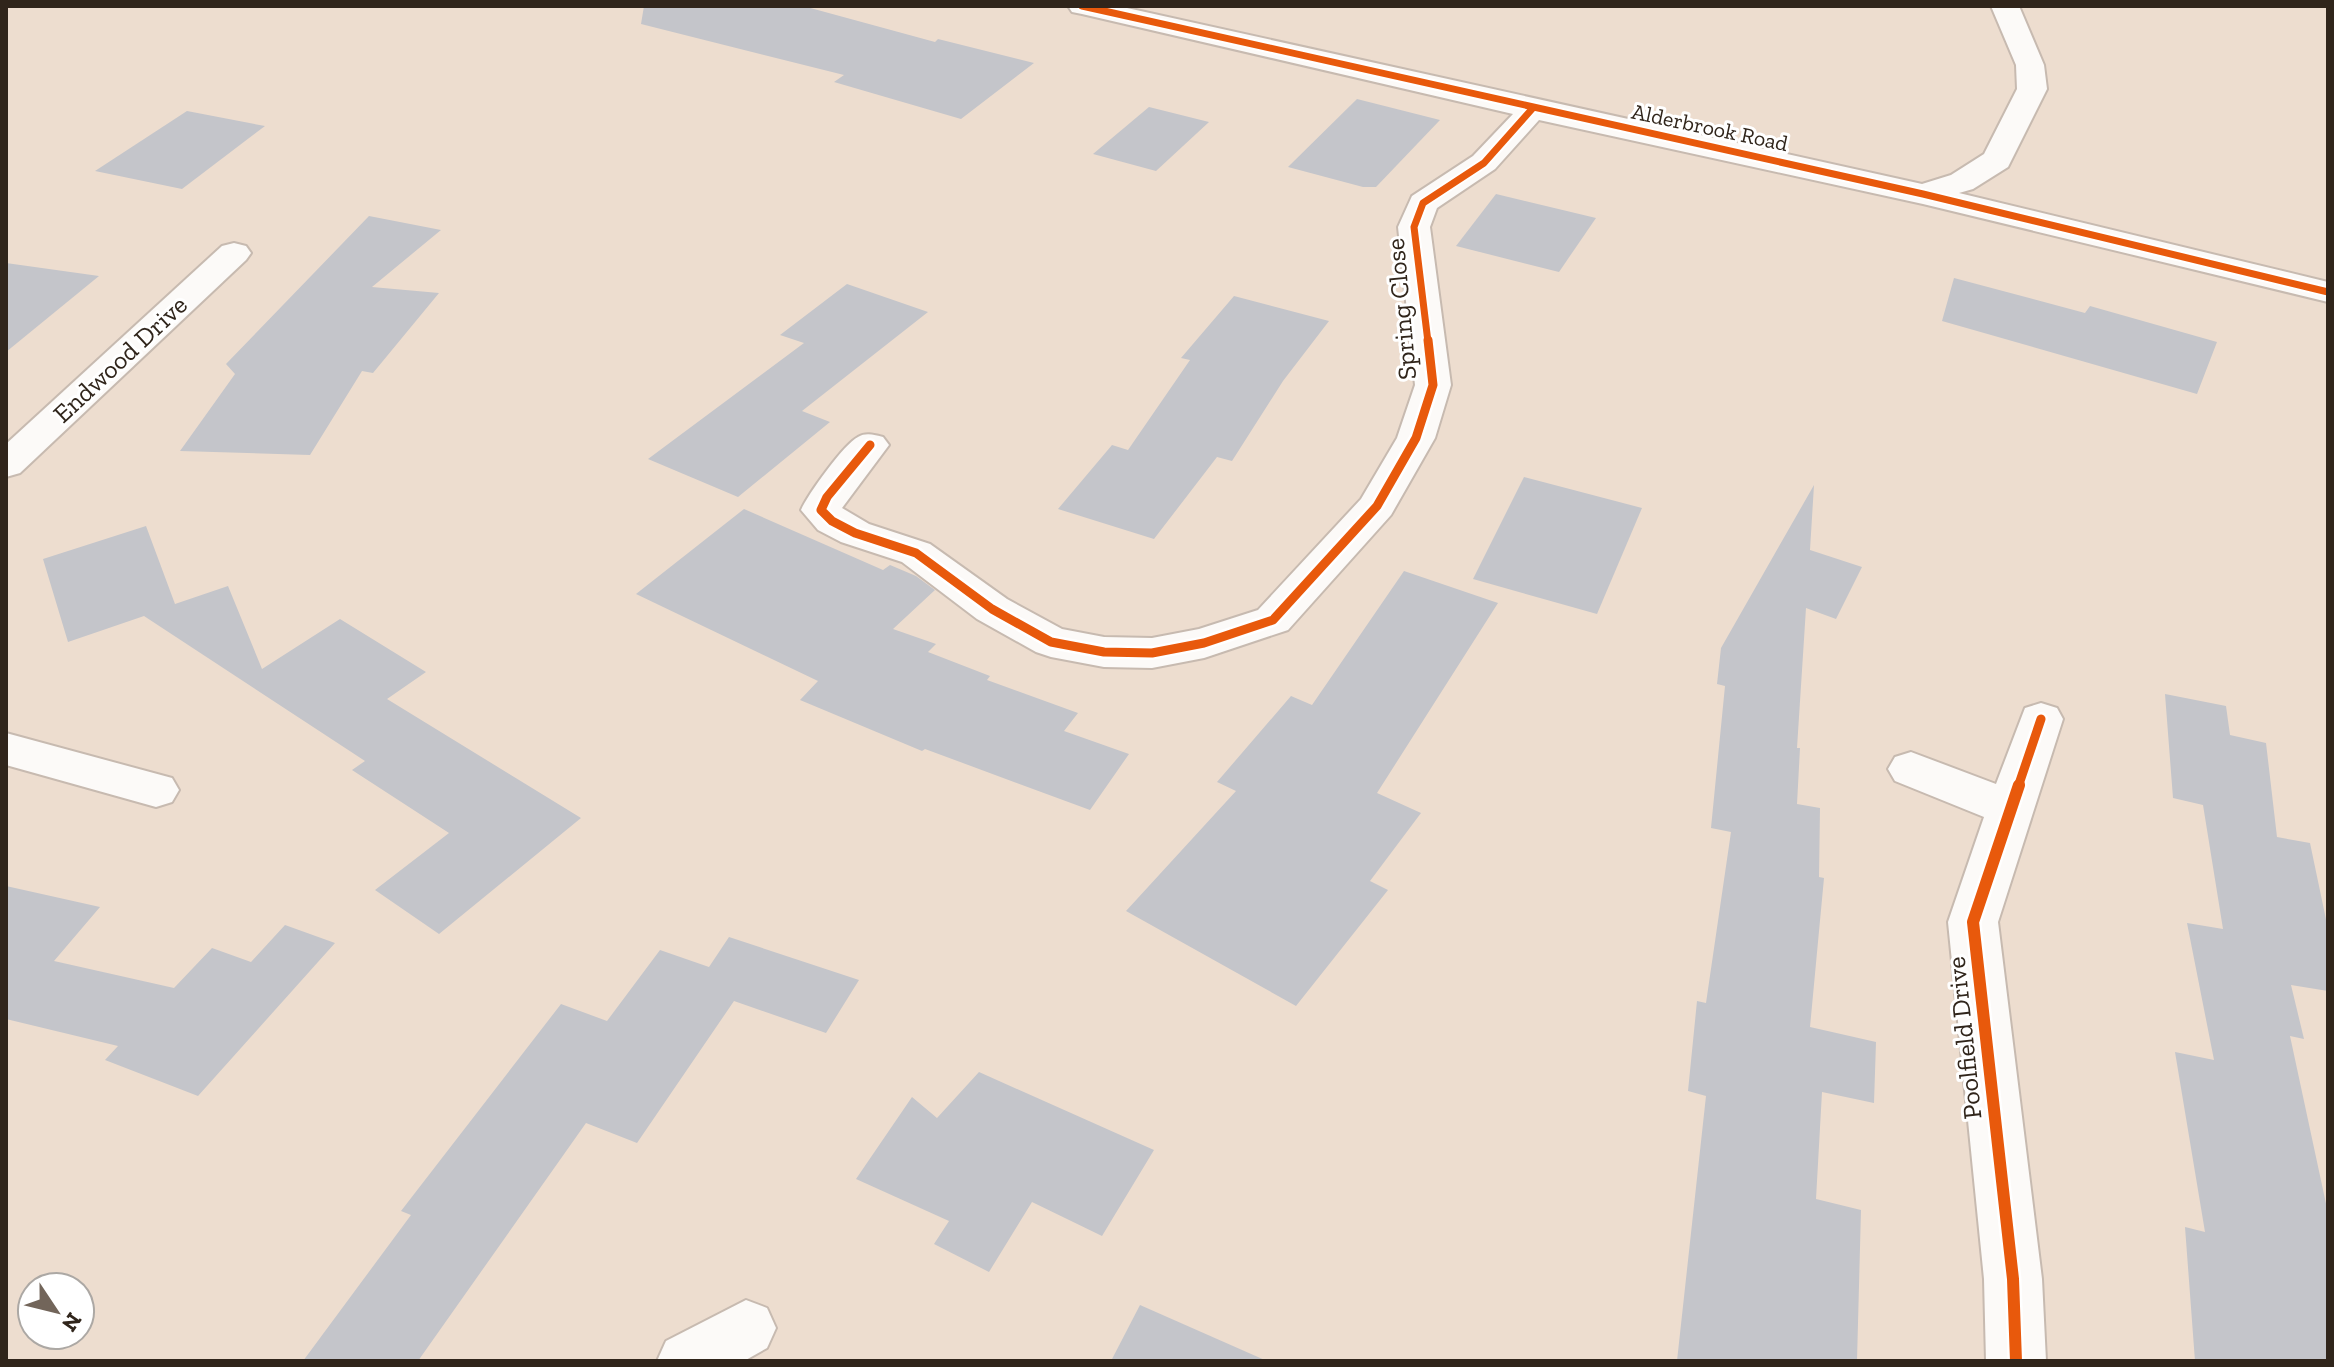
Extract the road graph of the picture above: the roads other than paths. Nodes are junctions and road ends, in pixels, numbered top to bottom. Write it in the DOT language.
graph roads {
  1 [pos="1082,6"];
  2 [pos="2005,6"];
  3 [pos="1532,109"];
  4 [pos="1923,194"];
  5 [pos="234,253"];
  6 [pos="2328,292"];
  7 [pos="870,445"];
  8 [pos="6,465"];
  9 [pos="2041,719"];
  10 [pos="6,749"];
  11 [pos="1911,769"];
  12 [pos="156,790"];
  13 [pos="2009,808"];
  14 [pos="746,1328"];
  15 [pos="687,1361"];
  16 [pos="2016,1361"];
  1 -- 3 [label="street, Alderbrook Road"];
  2 -- 4 [label="street"];
  3 -- 4 [label="street, Alderbrook Road"];
  3 -- 7 [label="street, Spring Close"];
  4 -- 6 [label="street, Alderbrook Road"];
  5 -- 8 [label="street, Endwood Drive"];
  9 -- 13 [label="street, Poolfield Drive"];
  10 -- 12 [label="street"];
  11 -- 13 [label="street"];
  13 -- 16 [label="street, Poolfield Drive"];
  14 -- 15 [label="street"];
}
